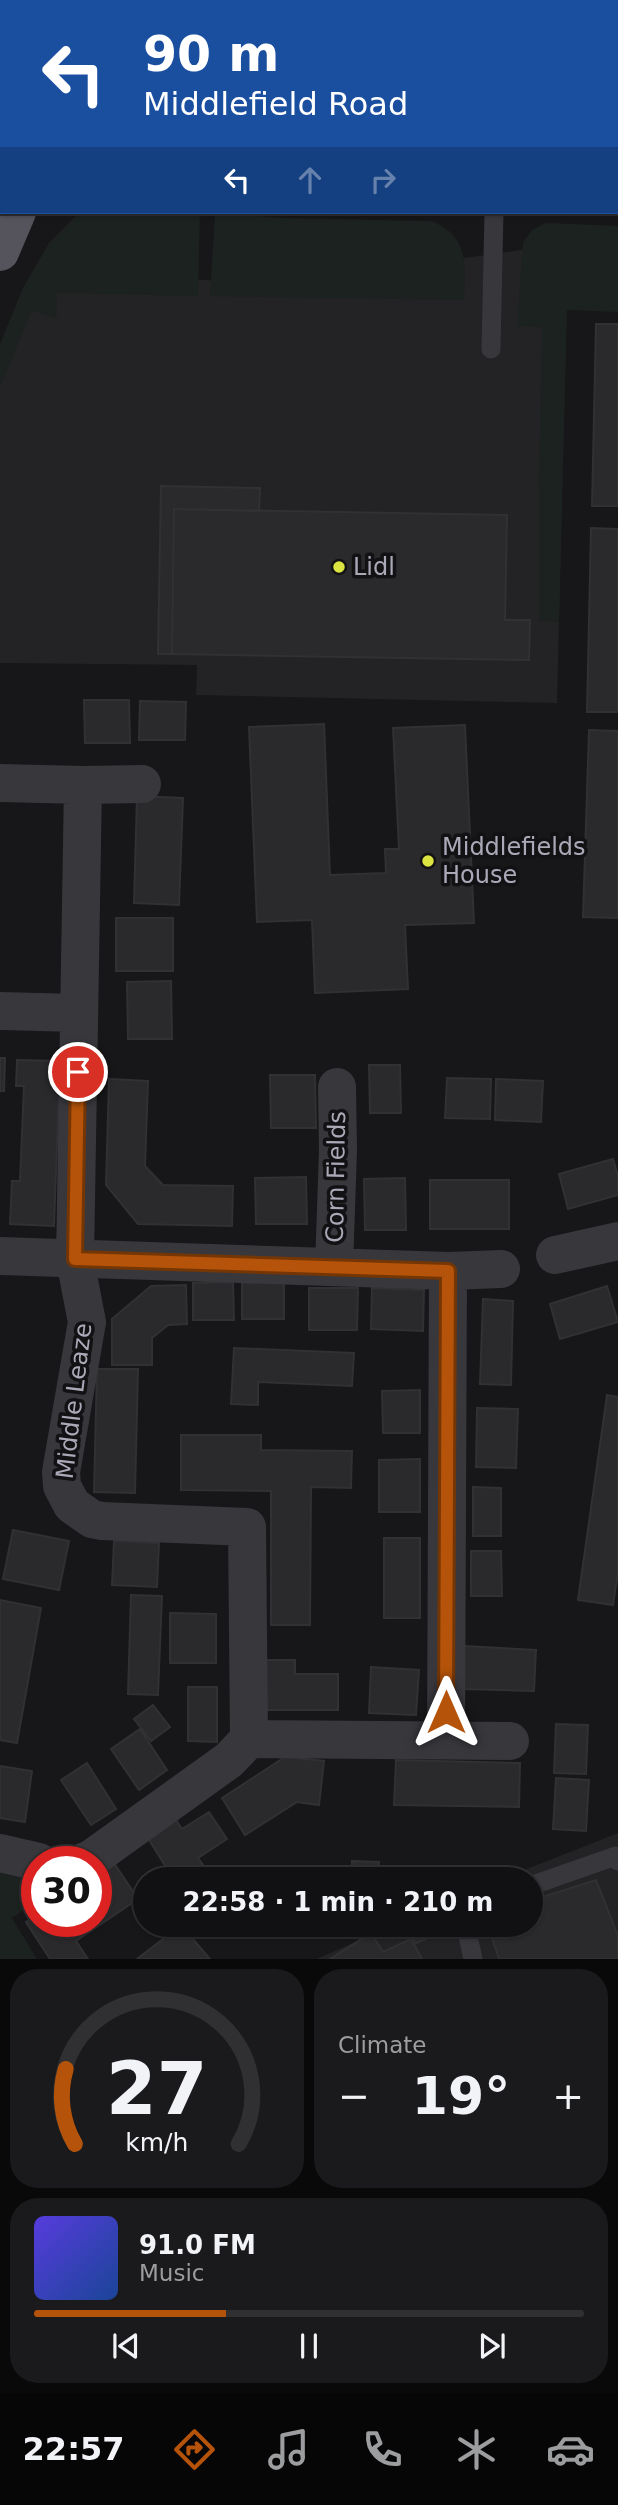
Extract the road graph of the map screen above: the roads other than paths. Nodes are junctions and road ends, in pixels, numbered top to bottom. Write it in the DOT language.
graph roads {
  1 [pos="34,214"];
  2 [pos="494,214"];
  3 [pos="8,235"];
  4 [pos="491,349"];
  5 [pos="0,783"];
  6 [pos="142,783"];
  7 [pos="83,785"];
  8 [pos="0,1011"];
  9 [pos="78,1013"];
  10 [pos="337,1087"];
  11 [pos="618,1241"];
  12 [pos="555,1255"];
  13 [pos="0,1256"];
  14 [pos="75,1259"];
  15 [pos="334,1267"];
  16 [pos="501,1269"];
  17 [pos="448,1271"];
  18 [pos="249,1739"];
  19 [pos="446,1739"];
  20 [pos="510,1741"];
  21 [pos="109,1846"];
  22 [pos="0,1853"];
  23 [pos="21,1858"];
  24 [pos="618,1861"];
  25 [pos="543,1882"];
  26 [pos="468,1937"];
  27 [pos="473,1959"];
  1 -- 3 [label="main road"];
  2 -- 4 [label="lane"];
  5 -- 7 [label="street"];
  6 -- 7 [label="street"];
  7 -- 9 [label="street, Middle Leaze"];
  8 -- 9 [label="street"];
  9 -- 14 [label="street, Middle Leaze"];
  10 -- 15 [label="street, Corn Fields"];
  11 -- 12 [label="street"];
  13 -- 14 [label="street"];
  14 -- 15 [label="street"];
  14 -- 18 [label="street, Middle Leaze"];
  15 -- 17 [label="street"];
  16 -- 17 [label="street"];
  17 -- 19 [label="street"];
  18 -- 19 [label="street"];
  18 -- 21 [label="street"];
  19 -- 20 [label="street"];
  22 -- 23 [label="street"];
  24 -- 25 [label="lane"];
  26 -- 27 [label="lane"];
}
